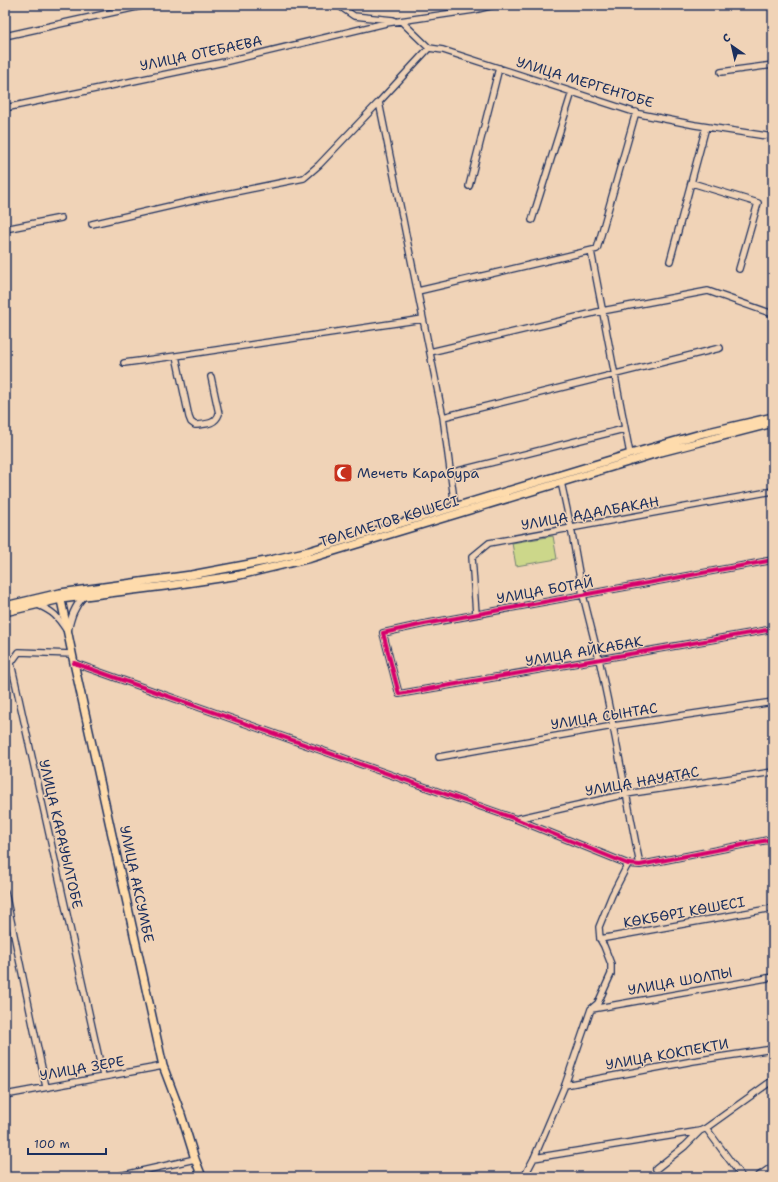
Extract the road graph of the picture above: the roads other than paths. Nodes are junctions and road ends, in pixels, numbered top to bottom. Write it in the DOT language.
graph roads {
  1 [pos="146,5"];
  2 [pos="338,5"];
  3 [pos="494,5"];
  4 [pos="480,7"];
  5 [pos="401,21"];
  6 [pos="5,36"];
  7 [pos="429,48"];
  8 [pos="773,65"];
  9 [pos="499,68"];
  10 [pos="721,72"];
  11 [pos="572,92"];
  12 [pos="379,102"];
  13 [pos="5,108"];
  14 [pos="636,112"];
  15 [pos="706,127"];
  16 [pos="773,137"];
  17 [pos="692,183"];
  18 [pos="469,186"];
  19 [pos="62,218"];
  20 [pos="532,220"];
  21 [pos="92,224"];
  22 [pos="5,229"];
  23 [pos="591,251"];
  24 [pos="670,261"];
  25 [pos="739,269"];
  26 [pos="418,292"];
  27 [pos="602,311"];
  28 [pos="773,314"];
  29 [pos="423,319"];
  30 [pos="720,348"];
  31 [pos="430,352"];
  32 [pos="176,356"];
  33 [pos="124,363"];
  34 [pos="614,375"];
  35 [pos="211,377"];
  36 [pos="443,417"];
  37 [pos="773,417"];
  38 [pos="773,424"];
  39 [pos="624,429"];
  40 [pos="630,454"];
  41 [pos="602,466"];
  42 [pos="450,473"];
  43 [pos="561,482"];
  44 [pos="773,491"];
  45 [pos="455,508"];
  46 [pos="571,528"];
  47 [pos="773,560"];
  48 [pos="583,595"];
  49 [pos="60,596"];
  50 [pos="84,596"];
  51 [pos="38,605"];
  52 [pos="5,606"];
  53 [pos="5,612"];
  54 [pos="476,614"];
  55 [pos="773,629"];
  56 [pos="68,633"];
  57 [pos="72,654"];
  58 [pos="599,659"];
  59 [pos="74,663"];
  60 [pos="399,694"];
  61 [pos="773,702"];
  62 [pos="613,726"];
  63 [pos="439,757"];
  64 [pos="773,772"];
  65 [pos="626,794"];
  66 [pos="516,819"];
  67 [pos="773,839"];
  68 [pos="628,864"];
  69 [pos="640,865"];
  70 [pos="5,892"];
  71 [pos="773,908"];
  72 [pos="600,939"];
  73 [pos="773,977"];
  74 [pos="591,1009"];
  75 [pos="773,1050"];
  76 [pos="163,1066"];
  77 [pos="103,1076"];
  78 [pos="773,1080"];
  79 [pos="566,1085"];
  80 [pos="46,1087"];
  81 [pos="5,1095"];
  82 [pos="706,1128"];
  83 [pos="700,1131"];
  84 [pos="534,1158"];
  85 [pos="195,1159"];
  86 [pos="773,1166"];
  87 [pos="656,1169"];
  88 [pos="115,1177"];
  89 [pos="202,1177"];
  90 [pos="524,1177"];
  91 [pos="742,1177"];
  92 [pos="757,1177"];
  1 -- 6 [label="street"];
  2 -- 5 [label="street"];
  3 -- 4 [label="street"];
  4 -- 5 [label="street"];
  5 -- 7 [label="street"];
  5 -- 13 [label="street, УЛИЦА ОТЕБАЕВА"];
  7 -- 9 [label="street, УЛИЦА МЕРГЕНТОБЕ"];
  7 -- 12 [label="street"];
  8 -- 10 [label="street"];
  9 -- 11 [label="street, УЛИЦА МЕРГЕНТОБЕ"];
  9 -- 18 [label="street"];
  11 -- 14 [label="street, УЛИЦА МЕРГЕНТОБЕ"];
  11 -- 20 [label="street"];
  12 -- 21 [label="street"];
  12 -- 26 [label="street"];
  14 -- 15 [label="street, УЛИЦА МЕРГЕНТОБЕ"];
  14 -- 23 [label="street"];
  15 -- 16 [label="street, УЛИЦА МЕРГЕНТОБЕ"];
  15 -- 17 [label="street"];
  17 -- 24 [label="street"];
  17 -- 25 [label="street"];
  19 -- 22 [label="street"];
  23 -- 26 [label="street"];
  23 -- 27 [label="street"];
  26 -- 29 [label="street"];
  27 -- 28 [label="street"];
  27 -- 31 [label="street"];
  27 -- 34 [label="street"];
  29 -- 31 [label="street"];
  29 -- 32 [label="street"];
  30 -- 34 [label="street"];
  31 -- 36 [label="street"];
  32 -- 33 [label="street"];
  32 -- 35 [label="street"];
  34 -- 36 [label="street"];
  34 -- 39 [label="street"];
  36 -- 42 [label="street"];
  37 -- 40 [label="main road, ТӨЛЕМЕТОВ КӨШЕСІ"];
  38 -- 41 [label="main road, ТӨЛЕМЕТОВ КӨШЕСІ"];
  39 -- 40 [label="street"];
  39 -- 42 [label="street"];
  40 -- 41 [label="main road, ТӨЛЕМЕТОВ КӨШЕСІ"];
  41 -- 43 [label="main road, ТӨЛЕМЕТОВ КӨШЕСІ"];
  41 -- 45 [label="main road, ТӨЛЕМЕТОВ КӨШЕСІ"];
  42 -- 45 [label="street"];
  43 -- 46 [label="street"];
  43 -- 50 [label="main road, ТӨЛЕМЕТОВ КӨШЕСІ"];
  44 -- 46 [label="street, УЛИЦА АДАЛБАКАН"];
  45 -- 49 [label="main road, ТӨЛЕМЕТОВ КӨШЕСІ"];
  46 -- 48 [label="street"];
  46 -- 54 [label="street, УЛИЦА АДАЛБАКАН"];
  47 -- 48 [label="street, УЛИЦА БОТАЙ"];
  48 -- 54 [label="street, УЛИЦА БОТАЙ"];
  48 -- 58 [label="street"];
  49 -- 50 [label="main road, ТӨЛЕМЕТОВ КӨШЕСІ"];
  49 -- 51 [label="main road, ТӨЛЕМЕТОВ КӨШЕСІ"];
  49 -- 52 [label="main road, ТӨЛЕМЕТОВ КӨШЕСІ"];
  49 -- 56 [label="main road, УЛИЦА АКСУМБЕ"];
  50 -- 56 [label="street"];
  51 -- 53 [label="main road, ТӨЛЕМЕТОВ КӨШЕСІ"];
  51 -- 56 [label="street"];
  54 -- 60 [label="street, УЛИЦА БОТАЙ"];
  55 -- 58 [label="street, УЛИЦА АЙКАБАК"];
  56 -- 57 [label="main road, УЛИЦА АКСУМБЕ"];
  57 -- 59 [label="main road, УЛИЦА АКСУМБЕ"];
  57 -- 77 [label="street, УЛИЦА КАРАУЫЛТОБЕ"];
  58 -- 60 [label="street, УЛИЦА АЙКАБАК"];
  58 -- 62 [label="street"];
  59 -- 66 [label="street"];
  59 -- 76 [label="main road, УЛИЦА АКСУМБЕ"];
  61 -- 62 [label="street, УЛИЦА СЫНТАС"];
  62 -- 63 [label="street, УЛИЦА СЫНТАС"];
  62 -- 65 [label="street"];
  64 -- 65 [label="street, УЛИЦА НАУАТАС"];
  65 -- 66 [label="street, УЛИЦА НАУАТАС"];
  65 -- 69 [label="street"];
  66 -- 68 [label="street"];
  67 -- 69 [label="street"];
  68 -- 69 [label="street"];
  68 -- 72 [label="street"];
  70 -- 80 [label="street"];
  71 -- 72 [label="street, КӨКБӨРІ КӨШЕСІ"];
  72 -- 74 [label="street"];
  73 -- 74 [label="street, УЛИЦА ШОЛПЫ"];
  74 -- 79 [label="street"];
  75 -- 79 [label="street, УЛИЦА КОКПЕКТИ"];
  76 -- 77 [label="street, УЛИЦА ЗЕРЕ"];
  76 -- 85 [label="main road, УЛИЦА АКСУМБЕ"];
  77 -- 80 [label="street, УЛИЦА ЗЕРЕ"];
  78 -- 82 [label="street"];
  79 -- 84 [label="street"];
  80 -- 81 [label="street, УЛИЦА ЗЕРЕ"];
  82 -- 83 [label="street"];
  82 -- 91 [label="street"];
  83 -- 84 [label="street"];
  83 -- 87 [label="street"];
  84 -- 90 [label="street"];
  85 -- 88 [label="street"];
  85 -- 89 [label="main road, УЛИЦА АКСУМБЕ"];
  86 -- 92 [label="street"];
}
